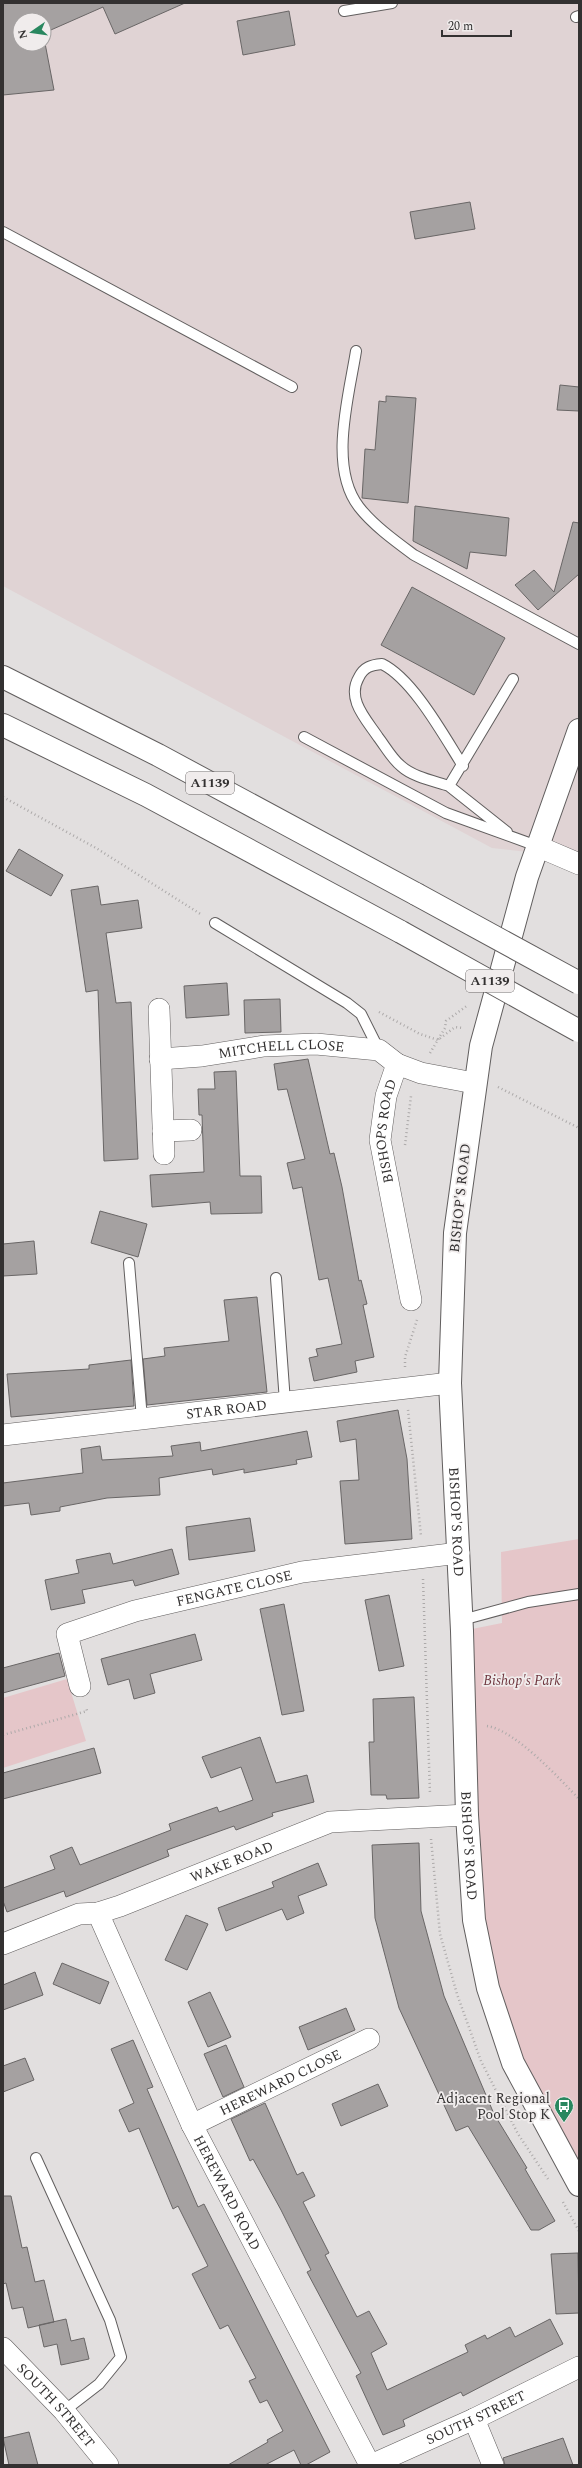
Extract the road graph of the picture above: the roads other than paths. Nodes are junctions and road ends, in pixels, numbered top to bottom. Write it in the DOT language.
graph roads {
  1 [pos="392,3"];
  2 [pos="344,11"];
  3 [pos="3,232"];
  4 [pos="356,351"];
  5 [pos="292,387"];
  6 [pos="579,644"];
  7 [pos="3,677"];
  8 [pos="513,679"];
  9 [pos="3,725"];
  10 [pos="579,730"];
  11 [pos="304,737"];
  12 [pos="463,766"];
  13 [pos="450,786"];
  14 [pos="514,838"];
  15 [pos="537,846"];
  16 [pos="579,864"];
  17 [pos="215,923"];
  18 [pos="579,983"];
  19 [pos="159,1009"];
  20 [pos="579,1031"];
  21 [pos="379,1050"];
  22 [pos="160,1059"];
  23 [pos="397,1064"];
  24 [pos="484,1084"];
  25 [pos="191,1130"];
  26 [pos="163,1131"];
  27 [pos="164,1154"];
  28 [pos="129,1263"];
  29 [pos="276,1278"];
  30 [pos="411,1300"];
  31 [pos="450,1383"];
  32 [pos="285,1402"];
  33 [pos="142,1419"];
  34 [pos="3,1435"];
  35 [pos="459,1553"];
  36 [pos="579,1594"];
  37 [pos="462,1620"];
  38 [pos="80,1686"];
  39 [pos="468,1815"];
  40 [pos="98,1913"];
  41 [pos="3,1944"];
  42 [pos="369,2039"];
  43 [pos="192,2125"];
  44 [pos="36,2158"];
  45 [pos="579,2185"];
  46 [pos="3,2348"];
  47 [pos="579,2367"];
  48 [pos="64,2411"];
  49 [pos="474,2419"];
  50 [pos="108,2465"];
  51 [pos="371,2465"];
  52 [pos="493,2465"];
  1 -- 2 [label="lane"];
  3 -- 5 [label="lane"];
  4 -- 6 [label="lane"];
  7 -- 18 [label="main road, A1139, bridge"];
  8 -- 12 [label="lane"];
  9 -- 20 [label="main road, A1139, bridge"];
  10 -- 15 [label="main road, BISHOP'S ROAD"];
  11 -- 14 [label="lane"];
  12 -- 13 [label="lane"];
  12 -- 13 [label="lane"];
  13 -- 14 [label="lane"];
  14 -- 15 [label="lane"];
  15 -- 16 [label="street"];
  15 -- 24 [label="main road, BISHOP'S ROAD"];
  17 -- 21 [label="lane"];
  19 -- 22 [label="street"];
  21 -- 22 [label="street, MITCHELL CLOSE"];
  21 -- 23 [label="street"];
  22 -- 26 [label="street"];
  23 -- 24 [label="street, BISHOPS ROAD"];
  23 -- 30 [label="street, BISHOPS ROAD"];
  24 -- 31 [label="main road, BISHOP'S ROAD"];
  25 -- 26 [label="street"];
  26 -- 27 [label="street"];
  28 -- 33 [label="lane"];
  29 -- 32 [label="lane"];
  31 -- 32 [label="street, STAR ROAD"];
  31 -- 35 [label="main road, BISHOP'S ROAD"];
  32 -- 33 [label="street, STAR ROAD"];
  33 -- 34 [label="street, STAR ROAD"];
  35 -- 37 [label="main road, BISHOP'S ROAD"];
  35 -- 38 [label="street, FENGATE CLOSE"];
  36 -- 37 [label="lane"];
  37 -- 39 [label="main road, BISHOP'S ROAD"];
  39 -- 40 [label="street, WAKE ROAD"];
  39 -- 45 [label="main road, BISHOP'S ROAD"];
  40 -- 41 [label="street, WAKE ROAD"];
  40 -- 43 [label="street, HEREWARD ROAD"];
  42 -- 43 [label="street, HEREWARD CLOSE"];
  43 -- 51 [label="street, HEREWARD ROAD"];
  44 -- 48 [label="lane"];
  46 -- 48 [label="street, SOUTH STREET"];
  47 -- 49 [label="street, SOUTH STREET"];
  48 -- 50 [label="street, SOUTH STREET"];
  49 -- 51 [label="street, SOUTH STREET"];
  49 -- 52 [label="street"];
}
